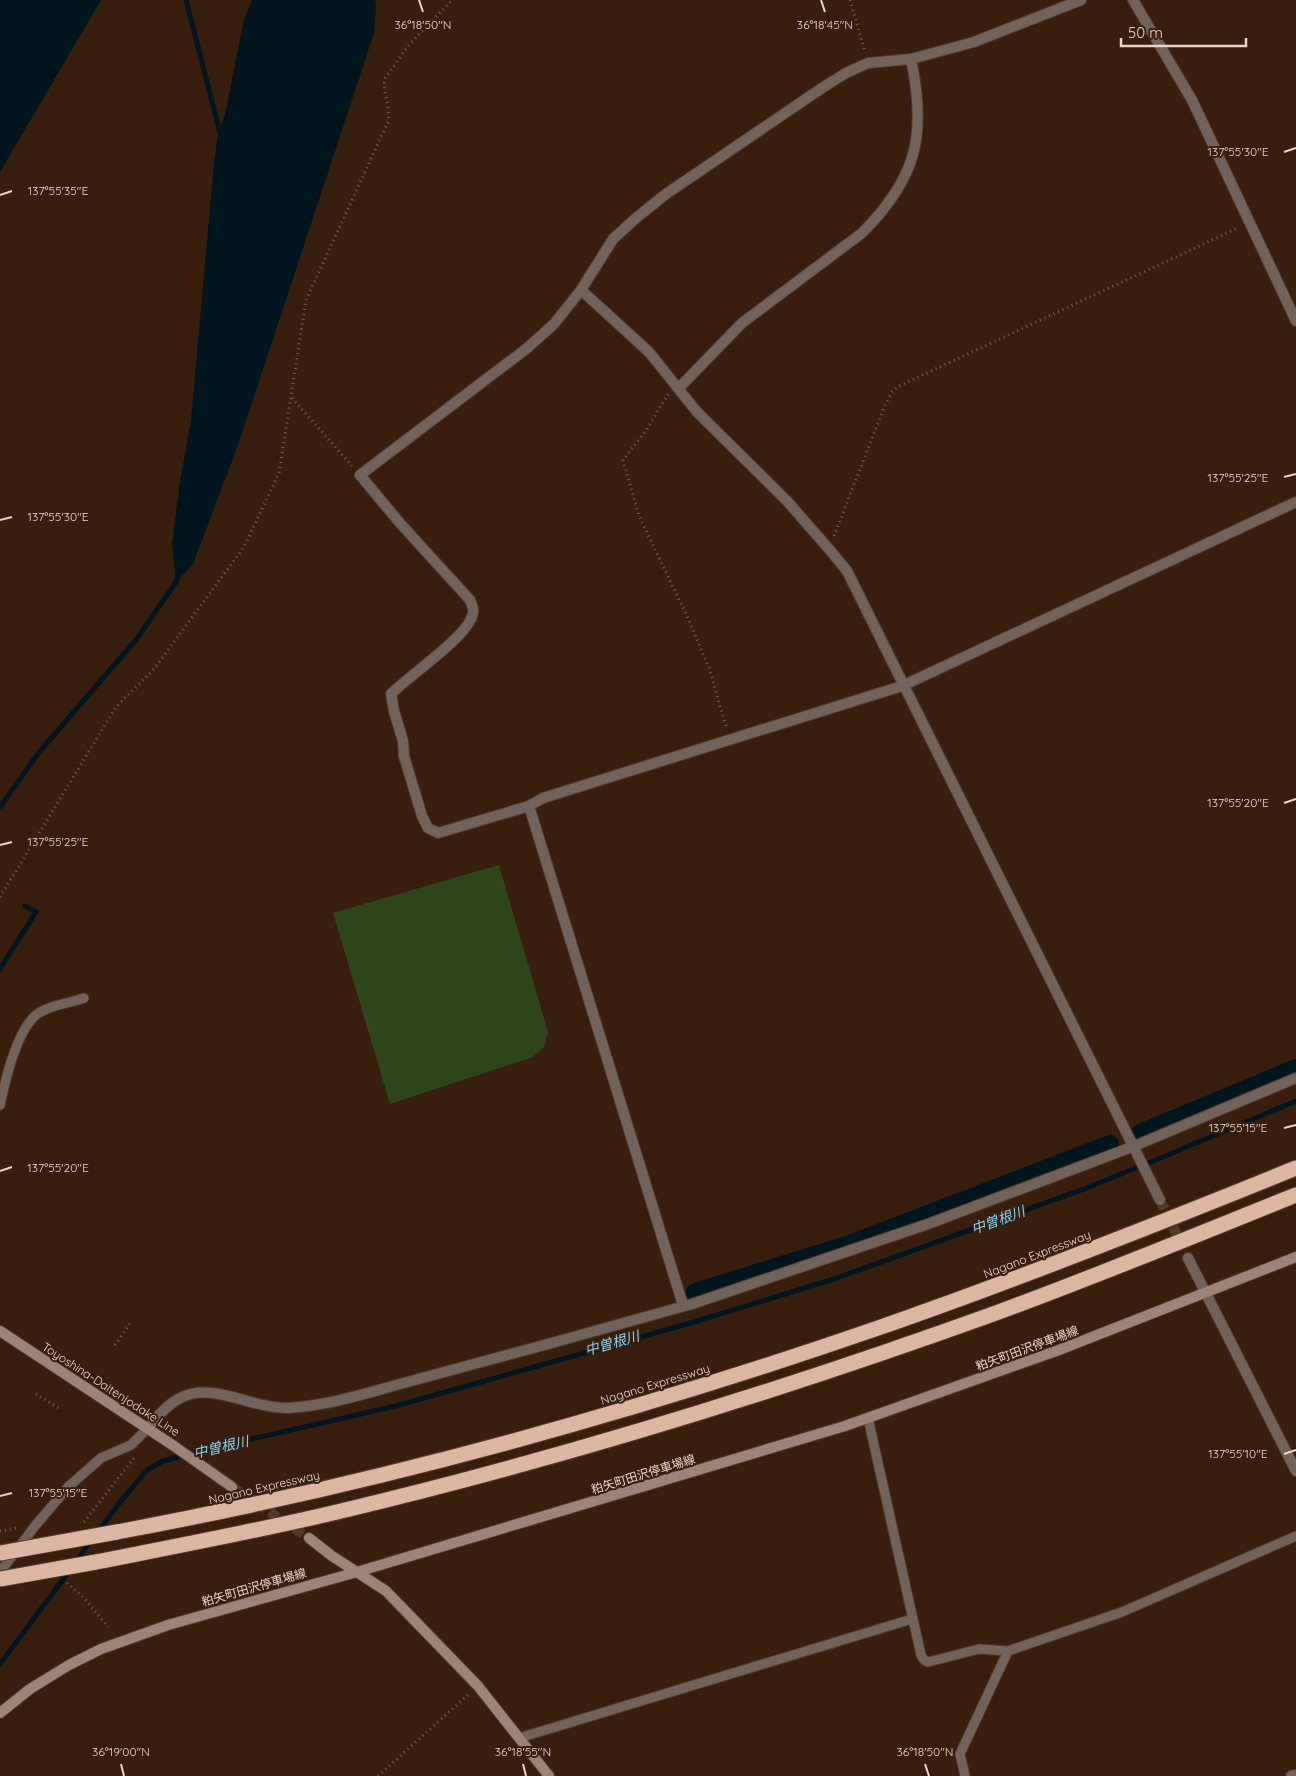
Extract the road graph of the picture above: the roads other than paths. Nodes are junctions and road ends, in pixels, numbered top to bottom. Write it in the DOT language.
graph roads {
  1 [pos="1081,0"];
  2 [pos="1133,0"];
  3 [pos="911,59"];
  4 [pos="581,290"];
  5 [pos="1296,321"];
  6 [pos="680,388"];
  7 [pos="1296,502"];
  8 [pos="902,686"];
  9 [pos="529,806"];
  10 [pos="84,998"];
  11 [pos="1296,1078"];
  12 [pos="0,1105"];
  13 [pos="1134,1150"];
  14 [pos="1296,1168"];
  15 [pos="1296,1195"];
  16 [pos="1160,1200"];
  17 [pos="1296,1256"];
  18 [pos="1188,1258"];
  19 [pos="1206,1292"];
  20 [pos="683,1305"];
  21 [pos="0,1331"];
  22 [pos="868,1418"];
  23 [pos="148,1428"];
  24 [pos="1296,1471"];
  25 [pos="232,1487"];
  26 [pos="1296,1536"];
  27 [pos="309,1538"];
  28 [pos="0,1552"];
  29 [pos="0,1572"];
  30 [pos="357,1572"];
  31 [pos="0,1579"];
  32 [pos="912,1619"];
  33 [pos="1008,1650"];
  34 [pos="0,1713"];
  35 [pos="519,1738"];
  36 [pos="1296,1775"];
  37 [pos="550,1776"];
  38 [pos="965,1776"];
  39 [pos="1291,1776"];
  1 -- 3 [label="street"];
  2 -- 5 [label="street"];
  3 -- 4 [label="street"];
  3 -- 6 [label="street"];
  4 -- 6 [label="street"];
  4 -- 9 [label="street"];
  6 -- 8 [label="street"];
  7 -- 8 [label="street"];
  8 -- 9 [label="street"];
  8 -- 13 [label="street"];
  9 -- 20 [label="street"];
  10 -- 12 [label="lane"];
  11 -- 13 [label="street"];
  13 -- 16 [label="street"];
  13 -- 20 [label="street"];
  14 -- 28 [label="highway, Nagano Expressway, bridge"];
  15 -- 31 [label="highway, bridge"];
  17 -- 19 [label="main road, 粕矢町田沢停車場線"];
  18 -- 19 [label="street"];
  19 -- 22 [label="main road, 粕矢町田沢停車場線"];
  19 -- 24 [label="street"];
  20 -- 23 [label="street"];
  21 -- 23 [label="main road, Toyoshina-Daitenjodake Line"];
  22 -- 30 [label="main road, 粕矢町田沢停車場線"];
  22 -- 32 [label="lane"];
  23 -- 25 [label="main road, Toyoshina-Daitenjodake Line"];
  23 -- 29 [label="lane"];
  26 -- 33 [label="lane"];
  27 -- 30 [label="main road"];
  30 -- 34 [label="main road, 粕矢町田沢停車場線"];
  30 -- 35 [label="main road"];
  32 -- 33 [label="lane"];
  32 -- 35 [label="lane"];
  33 -- 38 [label="lane"];
  35 -- 37 [label="main road"];
  36 -- 39 [label="street"];
}
